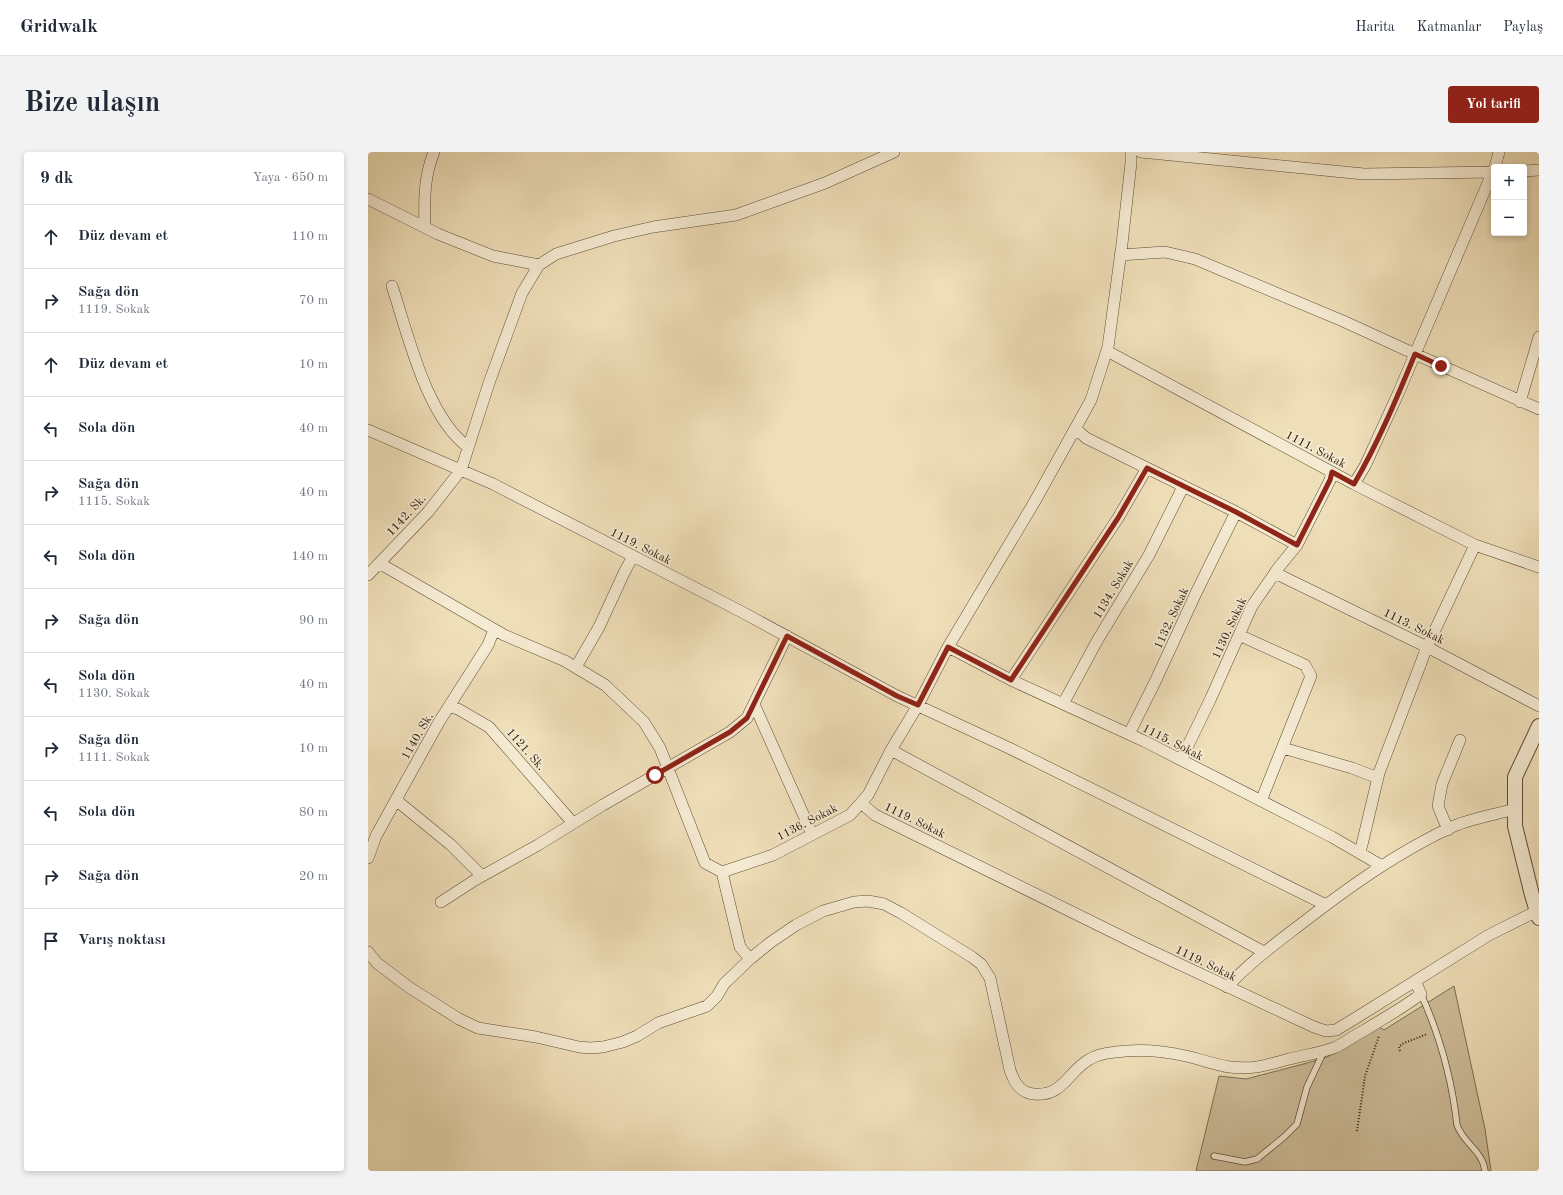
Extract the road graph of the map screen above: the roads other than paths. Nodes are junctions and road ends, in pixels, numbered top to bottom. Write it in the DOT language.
graph roads {
  1 [pos="434,152"];
  2 [pos="894,152"];
  3 [pos="1131,152"];
  4 [pos="1141,152"];
  5 [pos="1499,152"];
  6 [pos="1171,153"];
  7 [pos="1496,164"];
  8 [pos="1491,170"];
  9 [pos="1539,170"];
  10 [pos="1527,171"];
  11 [pos="1491,177"];
  12 [pos="368,199"];
  13 [pos="425,227"];
  14 [pos="1120,255"];
  15 [pos="539,265"];
  16 [pos="392,286"];
  17 [pos="1539,337"];
  18 [pos="1107,351"];
  19 [pos="1415,354"];
  20 [pos="1520,402"];
  21 [pos="1539,409"];
  22 [pos="1076,428"];
  23 [pos="368,430"];
  24 [pos="468,447"];
  25 [pos="1147,468"];
  26 [pos="461,470"];
  27 [pos="1332,472"];
  28 [pos="1354,484"];
  29 [pos="1182,485"];
  30 [pos="1236,512"];
  31 [pos="1297,545"];
  32 [pos="1475,545"];
  33 [pos="634,556"];
  34 [pos="379,563"];
  35 [pos="1539,567"];
  36 [pos="1275,573"];
  37 [pos="368,575"];
  38 [pos="494,630"];
  39 [pos="1239,635"];
  40 [pos="787,636"];
  41 [pos="948,647"];
  42 [pos="1427,647"];
  43 [pos="576,667"];
  44 [pos="1011,680"];
  45 [pos="754,704"];
  46 [pos="1063,704"];
  47 [pos="918,705"];
  48 [pos="1539,706"];
  49 [pos="449,707"];
  50 [pos="1539,726"];
  51 [pos="1129,734"];
  52 [pos="1460,740"];
  53 [pos="1283,748"];
  54 [pos="891,750"];
  55 [pos="1182,760"];
  56 [pos="668,768"];
  57 [pos="1378,778"];
  58 [pos="396,800"];
  59 [pos="1261,801"];
  60 [pos="861,803"];
  61 [pos="1515,809"];
  62 [pos="573,823"];
  63 [pos="1448,830"];
  64 [pos="812,834"];
  65 [pos="1360,853"];
  66 [pos="368,858"];
  67 [pos="1382,866"];
  68 [pos="722,872"];
  69 [pos="482,876"];
  70 [pos="441,902"];
  71 [pos="1326,905"];
  72 [pos="1537,906"];
  73 [pos="368,952"];
  74 [pos="1264,952"];
  75 [pos="750,959"];
  76 [pos="1415,981"];
  77 [pos="1227,987"];
  78 [pos="1421,994"];
  79 [pos="1324,1051"];
  80 [pos="1214,1156"];
  81 [pos="1485,1171"];
  1 -- 13 [label="street"];
  2 -- 15 [label="street"];
  3 -- 14 [label="street, 1136. Sokak"];
  4 -- 6 [label="street"];
  5 -- 7 [label="street"];
  6 -- 8 [label="street"];
  9 -- 10 [label="street"];
  11 -- 19 [label="street"];
  12 -- 13 [label="street"];
  13 -- 15 [label="street"];
  14 -- 18 [label="street, 1136. Sokak"];
  14 -- 19 [label="street"];
  15 -- 24 [label="street"];
  16 -- 24 [label="street"];
  17 -- 20 [label="street"];
  18 -- 22 [label="street, 1136. Sokak"];
  18 -- 27 [label="street, 1111. Sokak"];
  19 -- 20 [label="street"];
  19 -- 28 [label="street"];
  20 -- 21 [label="street"];
  22 -- 25 [label="street"];
  22 -- 41 [label="street, 1136. Sokak"];
  23 -- 26 [label="street, 1119. Sokak"];
  24 -- 26 [label="street"];
  25 -- 29 [label="street"];
  25 -- 44 [label="street"];
  26 -- 33 [label="street, 1119. Sokak"];
  26 -- 34 [label="street, 1142. Sk."];
  27 -- 28 [label="street, 1111. Sokak"];
  27 -- 31 [label="street, 1130. Sokak"];
  28 -- 32 [label="street, 1111. Sokak"];
  29 -- 30 [label="street"];
  29 -- 46 [label="street, 1134. Sokak"];
  30 -- 31 [label="street"];
  30 -- 51 [label="street, 1132. Sokak"];
  31 -- 36 [label="street, 1130. Sokak"];
  32 -- 35 [label="street, 1111. Sokak"];
  32 -- 42 [label="street"];
  33 -- 40 [label="street, 1119. Sokak"];
  33 -- 43 [label="street"];
  34 -- 37 [label="street, 1142. Sk."];
  34 -- 38 [label="street"];
  36 -- 39 [label="street, 1130. Sokak"];
  36 -- 42 [label="street, 1113. Sokak"];
  38 -- 43 [label="street"];
  38 -- 49 [label="street, 1140. Sk."];
  39 -- 53 [label="street"];
  39 -- 55 [label="street, 1130. Sokak"];
  40 -- 45 [label="street"];
  40 -- 47 [label="street, 1119. Sokak"];
  41 -- 44 [label="street, 1115. Sokak"];
  41 -- 47 [label="street, 1136. Sokak"];
  42 -- 48 [label="street, 1113. Sokak"];
  42 -- 57 [label="street"];
  43 -- 56 [label="street"];
  44 -- 46 [label="street, 1115. Sokak"];
  45 -- 56 [label="street"];
  45 -- 64 [label="street"];
  46 -- 51 [label="street, 1115. Sokak"];
  47 -- 54 [label="street, 1136. Sokak"];
  47 -- 71 [label="street, 1119. Sokak"];
  49 -- 58 [label="street, 1140. Sk."];
  49 -- 62 [label="street, 1121. Sk."];
  50 -- 61 [label="street"];
  51 -- 55 [label="street, 1115. Sokak"];
  52 -- 63 [label="street"];
  53 -- 57 [label="street"];
  53 -- 59 [label="street"];
  54 -- 60 [label="street, 1136. Sokak"];
  54 -- 74 [label="street"];
  55 -- 59 [label="street, 1115. Sokak"];
  56 -- 62 [label="street"];
  56 -- 68 [label="street"];
  57 -- 65 [label="street"];
  58 -- 66 [label="street, 1140. Sk."];
  58 -- 69 [label="street"];
  59 -- 65 [label="street, 1115. Sokak"];
  60 -- 64 [label="street, 1136. Sokak"];
  60 -- 77 [label="street, 1119. Sokak"];
  61 -- 63 [label="street"];
  61 -- 72 [label="street"];
  62 -- 69 [label="street"];
  63 -- 67 [label="street"];
  64 -- 68 [label="street, 1136. Sokak"];
  65 -- 67 [label="street, 1115. Sokak"];
  67 -- 71 [label="street"];
  68 -- 75 [label="street"];
  69 -- 70 [label="street"];
  71 -- 74 [label="street"];
  72 -- 76 [label="street, 1119. Sokak"];
  73 -- 75 [label="street"];
  74 -- 77 [label="street"];
  75 -- 79 [label="street"];
  76 -- 77 [label="street, 1119. Sokak"];
  76 -- 78 [label="street"];
  78 -- 79 [label="street"];
  78 -- 81 [label="lane"];
  79 -- 80 [label="lane"];
}
